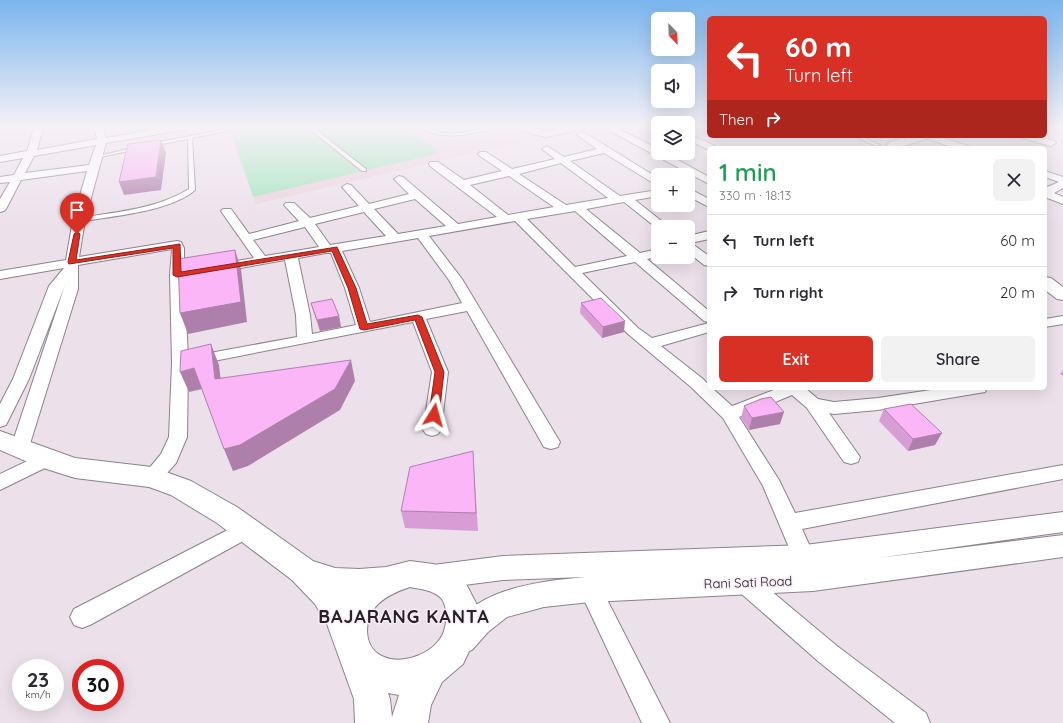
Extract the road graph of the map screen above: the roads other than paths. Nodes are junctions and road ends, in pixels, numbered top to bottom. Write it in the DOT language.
graph roads {
  1 [pos="27,160"];
  2 [pos="103,160"];
  3 [pos="191,160"];
  4 [pos="351,160"];
  5 [pos="492,160"];
  6 [pos="561,160"];
  7 [pos="621,160"];
  8 [pos="670,160"];
  9 [pos="94,162"];
  10 [pos="434,164"];
  11 [pos="364,170"];
  12 [pos="511,172"];
  13 [pos="1047,175"];
  14 [pos="17,177"];
  15 [pos="399,179"];
  16 [pos="651,179"];
  17 [pos="0,180"];
  18 [pos="1063,180"];
  19 [pos="707,181"];
  20 [pos="707,182"];
  21 [pos="462,184"];
  22 [pos="1063,184"];
  23 [pos="695,185"];
  24 [pos="347,187"];
  25 [pos="651,194"];
  26 [pos="417,195"];
  27 [pos="695,195"];
  28 [pos="622,199"];
  29 [pos="1063,201"];
  30 [pos="707,203"];
  31 [pos="290,205"];
  32 [pos="570,208"];
  33 [pos="0,209"];
  34 [pos="367,209"];
  35 [pos="227,211"];
  36 [pos="511,217"];
  37 [pos="79,220"];
  38 [pos="653,220"];
  39 [pos="308,223"];
  40 [pos="456,228"];
  41 [pos="421,234"];
  42 [pos="707,236"];
  43 [pos="246,238"];
  44 [pos="395,238"];
  45 [pos="695,242"];
  46 [pos="331,249"];
  47 [pos="695,251"];
  48 [pos="651,254"];
  49 [pos="291,256"];
  50 [pos="636,257"];
  51 [pos="707,260"];
  52 [pos="262,261"];
  53 [pos="71,267"];
  54 [pos="1047,267"];
  55 [pos="573,271"];
  56 [pos="0,275"];
  57 [pos="177,275"];
  58 [pos="1063,279"];
  59 [pos="1047,283"];
  60 [pos="1063,295"];
  61 [pos="470,306"];
  62 [pos="707,316"];
  63 [pos="418,317"];
  64 [pos="1063,320"];
  65 [pos="1047,323"];
  66 [pos="364,327"];
  67 [pos="707,328"];
  68 [pos="305,340"];
  69 [pos="648,344"];
  70 [pos="180,363"];
  71 [pos="790,390"];
  72 [pos="797,390"];
  73 [pos="961,390"];
  74 [pos="813,404"];
  75 [pos="730,414"];
  76 [pos="0,421"];
  77 [pos="432,430"];
  78 [pos="551,442"];
  79 [pos="10,443"];
  80 [pos="851,457"];
  81 [pos="46,459"];
  82 [pos="1063,472"];
  83 [pos="152,477"];
  84 [pos="0,483"];
  85 [pos="1063,522"];
  86 [pos="789,523"];
  87 [pos="247,529"];
  88 [pos="1063,546"];
  89 [pos="809,568"];
  90 [pos="303,571"];
  91 [pos="433,577"];
  92 [pos="386,580"];
  93 [pos="744,582"];
  94 [pos="590,589"];
  95 [pos="82,617"];
  96 [pos="354,650"];
  97 [pos="441,661"];
  98 [pos="374,723"];
  99 [pos="409,723"];
  100 [pos="656,723"];
  101 [pos="916,723"];
  1 -- 14 [label="street"];
  2 -- 9 [label="lane"];
  3 -- 37 [label="lane"];
  4 -- 11 [label="lane"];
  5 -- 12 [label="street"];
  6 -- 12 [label="street"];
  6 -- 28 [label="street"];
  7 -- 16 [label="street"];
  8 -- 19 [label="street"];
  9 -- 14 [label="street"];
  9 -- 37 [label="street"];
  10 -- 21 [label="street"];
  12 -- 21 [label="street"];
  12 -- 32 [label="street"];
  13 -- 18 [label="street"];
  14 -- 17 [label="street"];
  14 -- 33 [label="street"];
  15 -- 26 [label="street"];
  20 -- 23 [label="street"];
  21 -- 36 [label="street"];
  22 -- 29 [label="street"];
  24 -- 34 [label="street"];
  25 -- 28 [label="street"];
  26 -- 34 [label="street"];
  26 -- 40 [label="street"];
  27 -- 30 [label="street"];
  28 -- 32 [label="street"];
  28 -- 38 [label="street"];
  31 -- 39 [label="street"];
  32 -- 36 [label="street"];
  32 -- 50 [label="street"];
  34 -- 39 [label="street"];
  34 -- 44 [label="street"];
  35 -- 43 [label="street"];
  36 -- 40 [label="street"];
  36 -- 55 [label="street"];
  37 -- 53 [label="street"];
  39 -- 43 [label="street"];
  39 -- 46 [label="street"];
  40 -- 41 [label="street"];
  41 -- 44 [label="street"];
  41 -- 61 [label="street"];
  42 -- 45 [label="street"];
  43 -- 52 [label="street"];
  44 -- 46 [label="street"];
  46 -- 49 [label="street"];
  46 -- 66 [label="street"];
  47 -- 51 [label="street"];
  48 -- 50 [label="street"];
  49 -- 52 [label="street"];
  49 -- 68 [label="street"];
  50 -- 55 [label="street"];
  50 -- 62 [label="street"];
  52 -- 57 [label="street"];
  53 -- 56 [label="street"];
  53 -- 57 [label="street"];
  53 -- 76 [label="street"];
  53 -- 79 [label="street"];
  54 -- 58 [label="street"];
  55 -- 69 [label="street"];
  57 -- 70 [label="street"];
  59 -- 60 [label="street"];
  61 -- 63 [label="street"];
  61 -- 78 [label="street"];
  63 -- 66 [label="street"];
  63 -- 77 [label="street"];
  64 -- 65 [label="street"];
  66 -- 68 [label="street"];
  67 -- 69 [label="street"];
  68 -- 70 [label="street"];
  69 -- 75 [label="street"];
  70 -- 83 [label="street"];
  71 -- 75 [label="street"];
  72 -- 74 [label="street"];
  73 -- 74 [label="street"];
  74 -- 80 [label="street"];
  75 -- 86 [label="street"];
  79 -- 81 [label="main road"];
  81 -- 83 [label="main road"];
  81 -- 84 [label="street"];
  82 -- 86 [label="street"];
  83 -- 87 [label="main road"];
  85 -- 89 [label="street"];
  86 -- 89 [label="street"];
  87 -- 90 [label="main road"];
  87 -- 95 [label="street"];
  88 -- 89 [label="street, Rani Sati Road"];
  89 -- 91 [label="street"];
  89 -- 93 [label="street, Rani Sati Road"];
  90 -- 92 [label="main road"];
  90 -- 96 [label="main road"];
  91 -- 92 [label="main road"];
  91 -- 97 [label="main road"];
  92 -- 96 [label="main road"];
  93 -- 94 [label="street, Rani Sati Road"];
  93 -- 101 [label="street"];
  94 -- 97 [label="street, Rani Sati Road"];
  94 -- 100 [label="street"];
  96 -- 97 [label="main road"];
  96 -- 98 [label="main road"];
  97 -- 99 [label="main road"];
}
